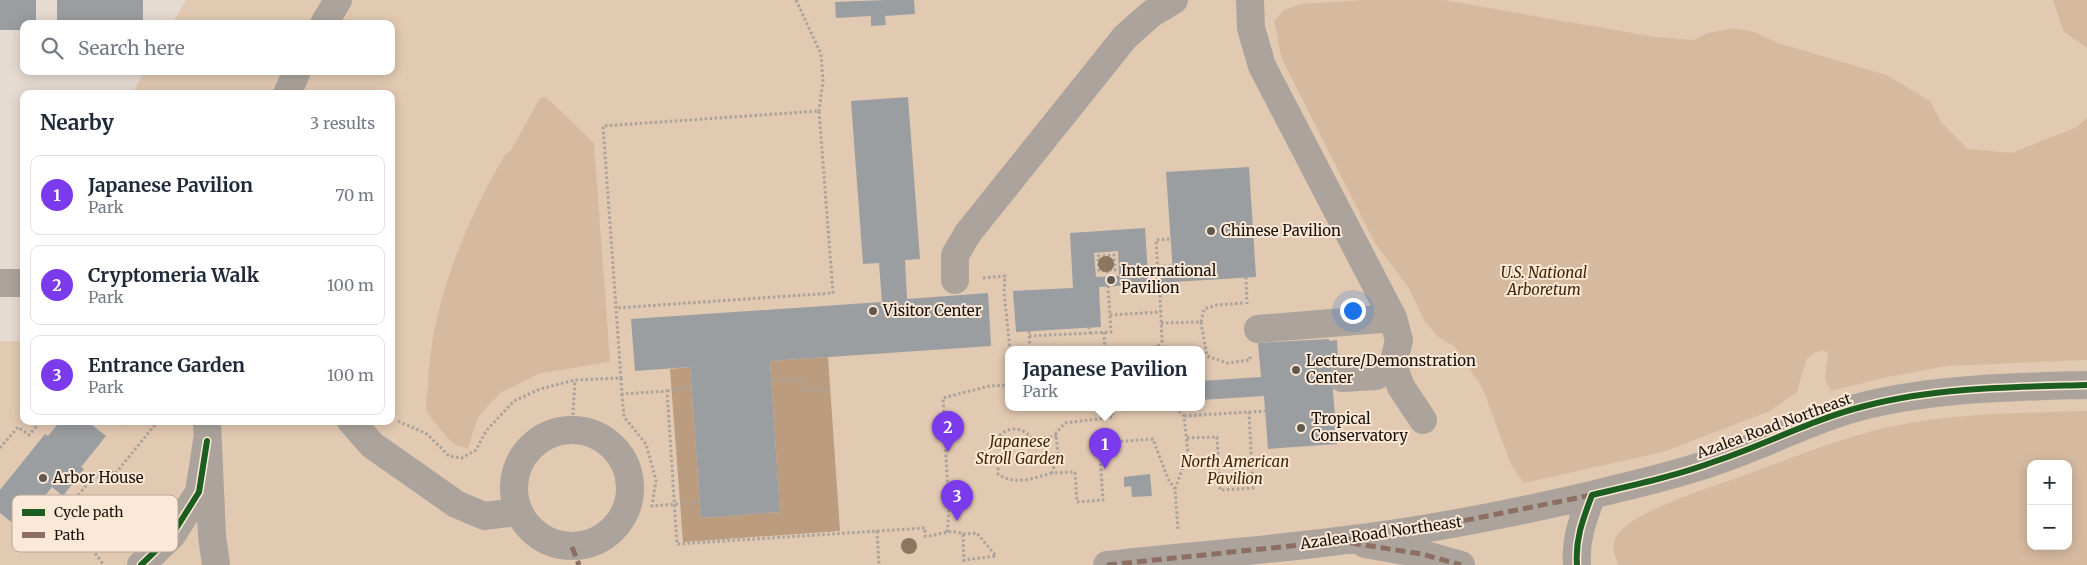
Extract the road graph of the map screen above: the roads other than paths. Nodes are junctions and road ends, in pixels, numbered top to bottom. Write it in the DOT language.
graph roads {
  1 [pos="338,0"];
  2 [pos="1174,0"];
  3 [pos="1250,0"];
  4 [pos="326,20"];
  5 [pos="296,75"];
  6 [pos="288,90"];
  7 [pos="955,280"];
  8 [pos="0,283"];
  9 [pos="20,283"];
  10 [pos="1393,318"];
  11 [pos="1254,340"];
  12 [pos="1393,366"];
  13 [pos="1342,378"];
  14 [pos="2087,385"];
  15 [pos="1423,420"];
  16 [pos="354,425"];
  17 [pos="207,431"];
  18 [pos="1592,495"];
  19 [pos="518,512"];
  20 [pos="178,525"];
  21 [pos="1338,541"];
  22 [pos="154,552"];
  23 [pos="576,556"];
  24 [pos="141,565"];
  25 [pos="216,565"];
  26 [pos="1107,565"];
  27 [pos="1461,565"];
  28 [pos="1577,565"];
  1 -- 4 [label="street"];
  2 -- 7 [label="street"];
  3 -- 10 [label="street"];
  5 -- 6 [label="street"];
  8 -- 9 [label="street"];
  10 -- 11 [label="street"];
  10 -- 12 [label="street"];
  12 -- 13 [label="street"];
  12 -- 15 [label="street"];
  14 -- 18 [label="street, Azalea Road Northeast"];
  16 -- 19 [label="street"];
  17 -- 20 [label="street"];
  17 -- 25 [label="street"];
  18 -- 21 [label="street, Azalea Road Northeast"];
  18 -- 28 [label="street"];
  19 -- 23 [label="street"];
  19 -- 23 [label="street"];
  21 -- 26 [label="street, Azalea Road Northeast"];
  21 -- 27 [label="street"];
  22 -- 24 [label="street"];
}
